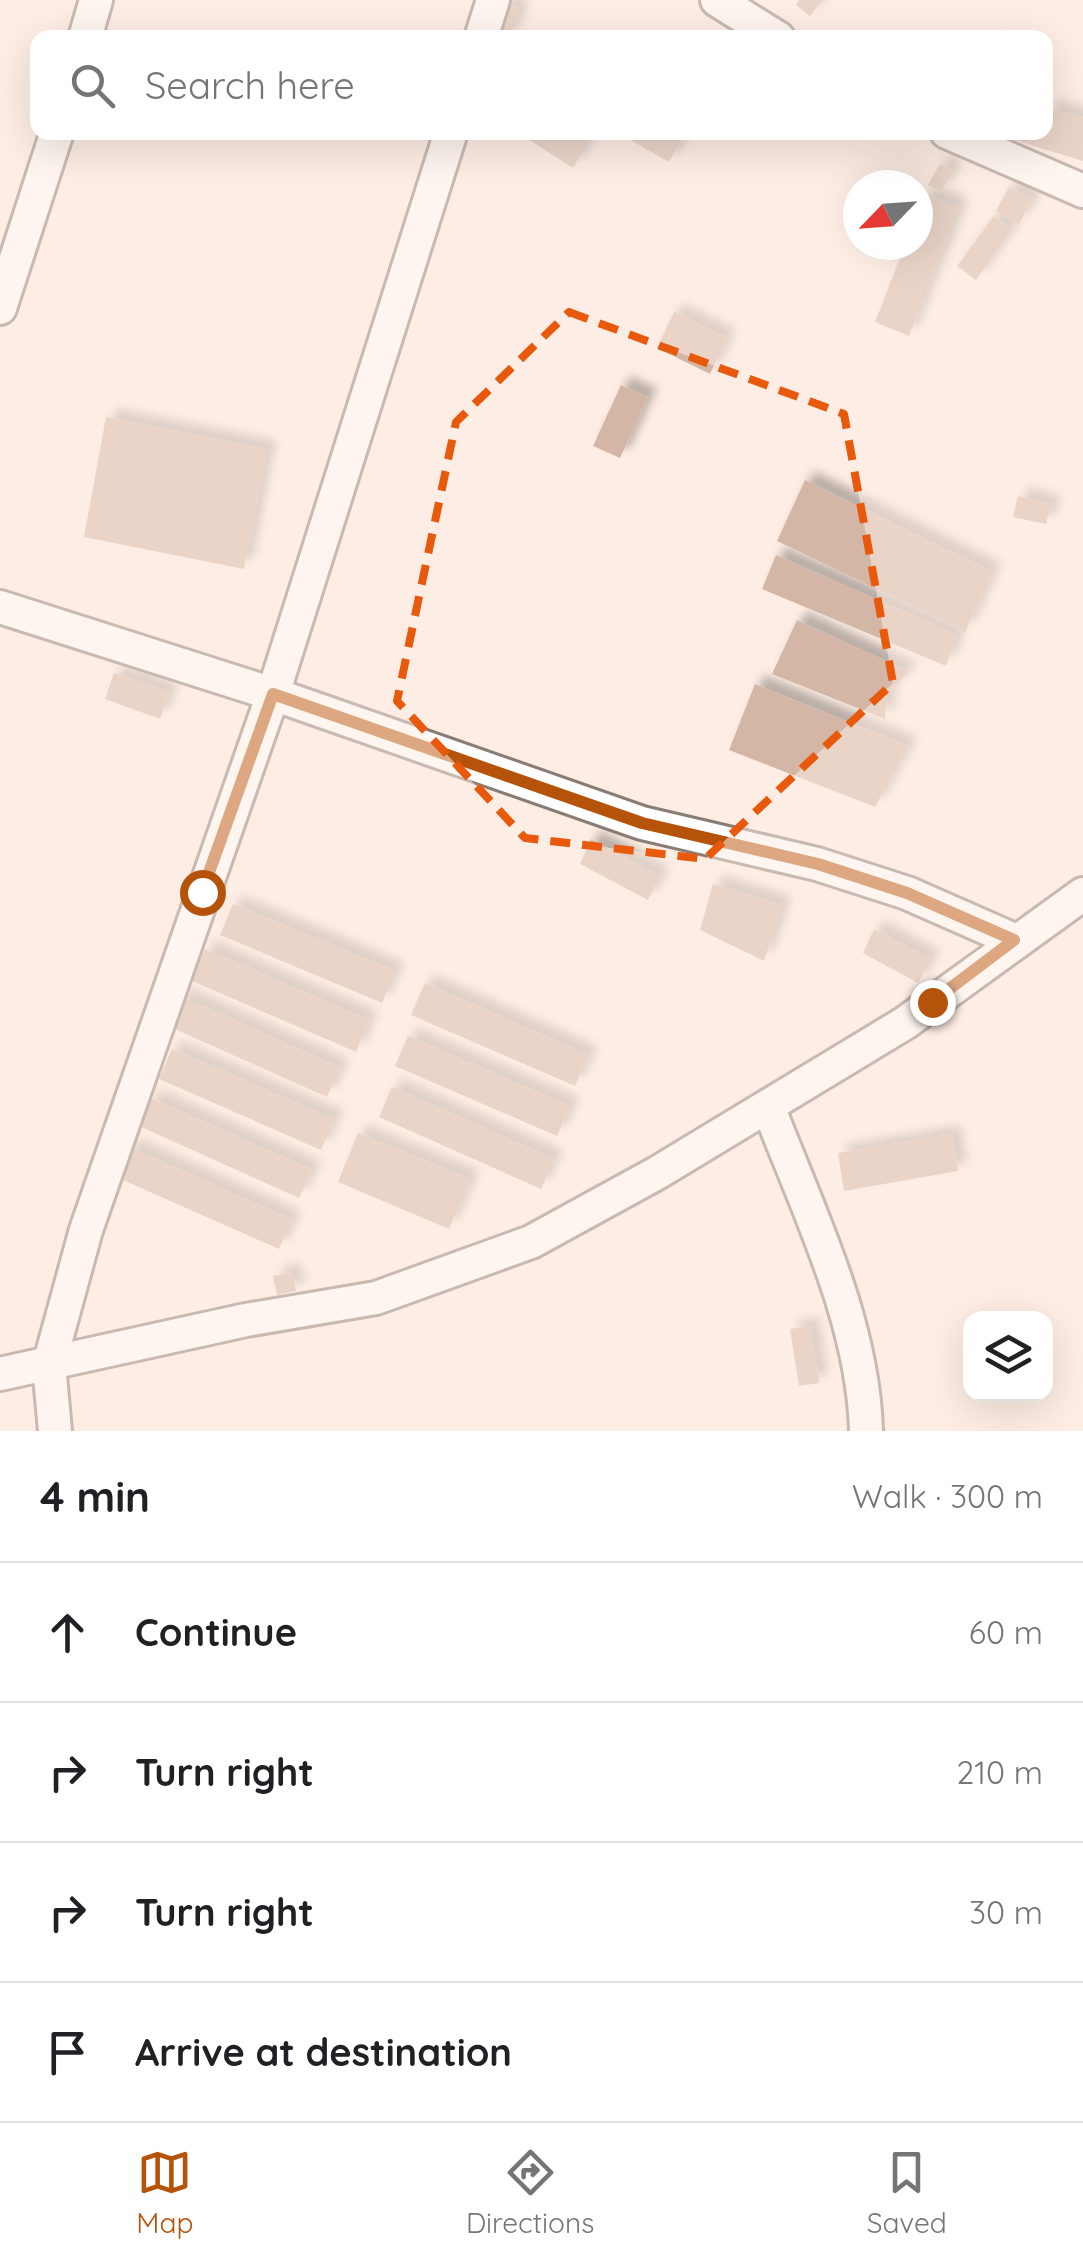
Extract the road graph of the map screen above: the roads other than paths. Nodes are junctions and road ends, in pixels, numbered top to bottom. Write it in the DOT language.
graph roads {
  1 [pos="96,0"];
  2 [pos="493,0"];
  3 [pos="717,0"];
  4 [pos="87,30"];
  5 [pos="484,30"];
  6 [pos="765,30"];
  7 [pos="54,140"];
  8 [pos="447,140"];
  9 [pos="965,140"];
  10 [pos="1083,191"];
  11 [pos="0,308"];
  12 [pos="0,606"];
  13 [pos="273,694"];
  14 [pos="1083,894"];
  15 [pos="1014,940"];
  16 [pos="768,1106"];
  17 [pos="50,1365"];
  18 [pos="0,1374"];
  19 [pos="54,1431"];
  20 [pos="866,1431"];
  1 -- 4 [label="street"];
  2 -- 5 [label="street"];
  3 -- 6 [label="street"];
  7 -- 11 [label="street"];
  8 -- 13 [label="street"];
  9 -- 10 [label="street"];
  12 -- 13 [label="street"];
  13 -- 15 [label="street"];
  13 -- 17 [label="street"];
  14 -- 15 [label="street"];
  15 -- 16 [label="street"];
  16 -- 17 [label="street"];
  16 -- 20 [label="street"];
  17 -- 18 [label="street"];
  17 -- 19 [label="street"];
}
